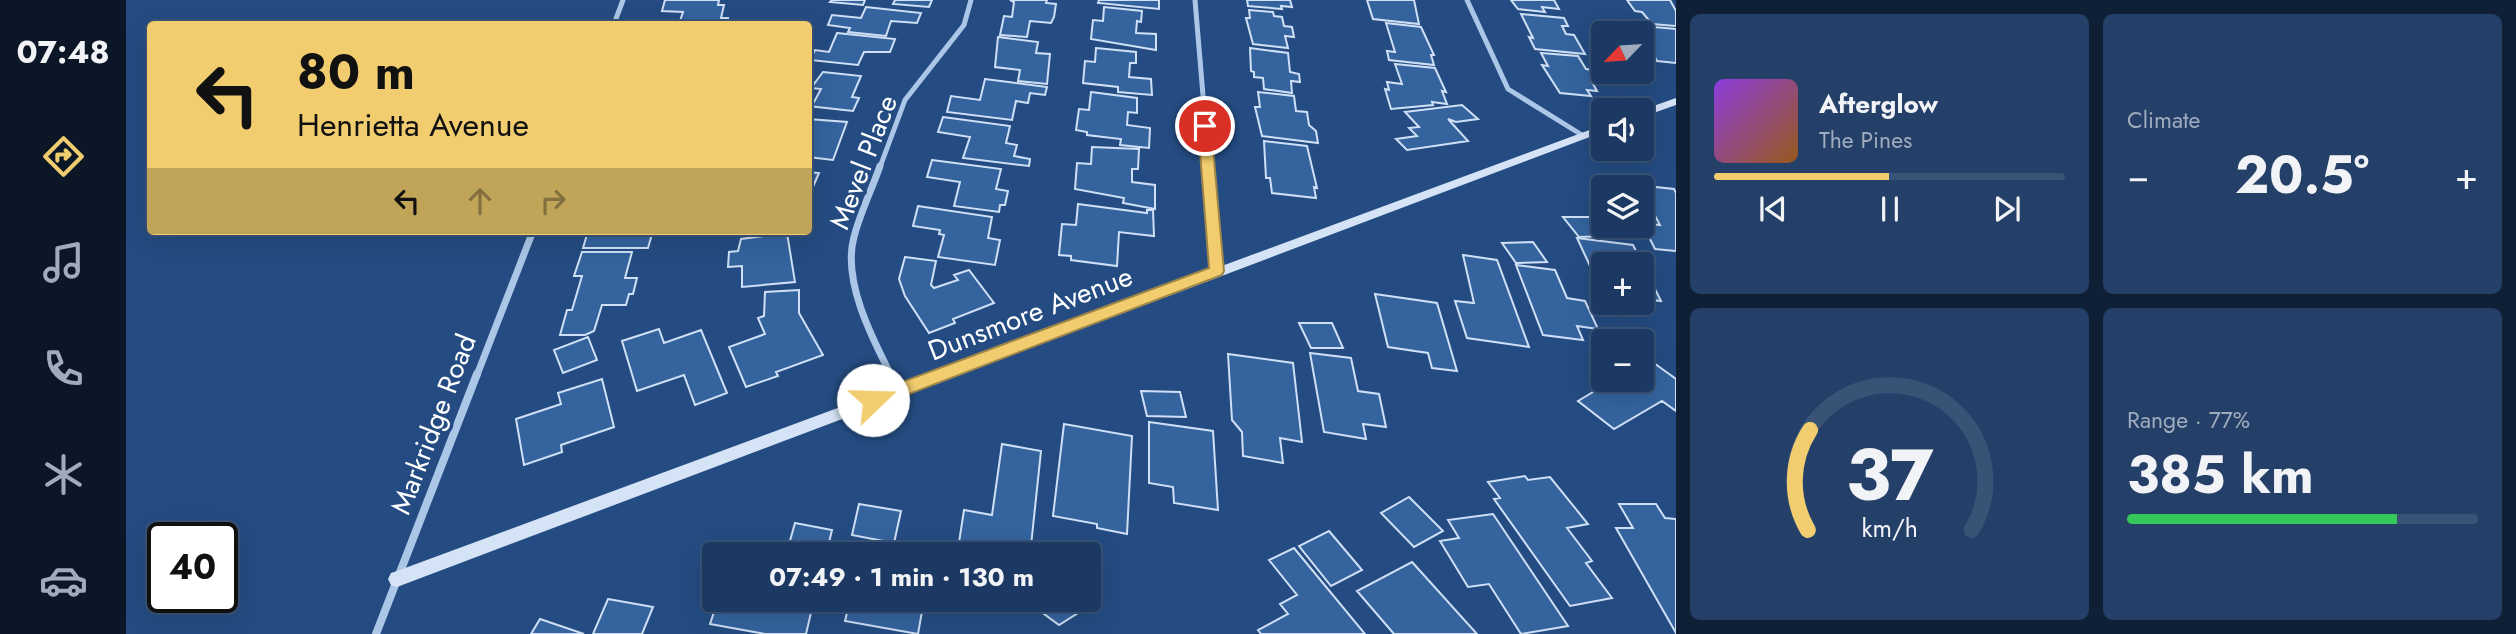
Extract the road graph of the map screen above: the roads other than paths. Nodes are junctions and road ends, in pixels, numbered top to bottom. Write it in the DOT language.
graph roads {
  1 [pos="623,0"];
  2 [pos="971,0"];
  3 [pos="1195,0"];
  4 [pos="1467,0"];
  5 [pos="615,21"];
  6 [pos="1676,101"];
  7 [pos="1654,109"];
  8 [pos="1591,132"];
  9 [pos="1582,135"];
  10 [pos="531,235"];
  11 [pos="1217,271"];
  12 [pos="899,391"];
  13 [pos="397,579"];
  14 [pos="376,634"];
  1 -- 5 [label="street"];
  2 -- 12 [label="street, Mevel Place"];
  3 -- 11 [label="street"];
  4 -- 9 [label="street"];
  6 -- 7 [label="street"];
  8 -- 9 [label="street, Dunsmore Avenue"];
  9 -- 11 [label="street, Dunsmore Avenue"];
  10 -- 13 [label="street, Markridge Road"];
  11 -- 12 [label="street, Dunsmore Avenue"];
  12 -- 13 [label="street, Dunsmore Avenue"];
  13 -- 14 [label="street, Markridge Road"];
}
